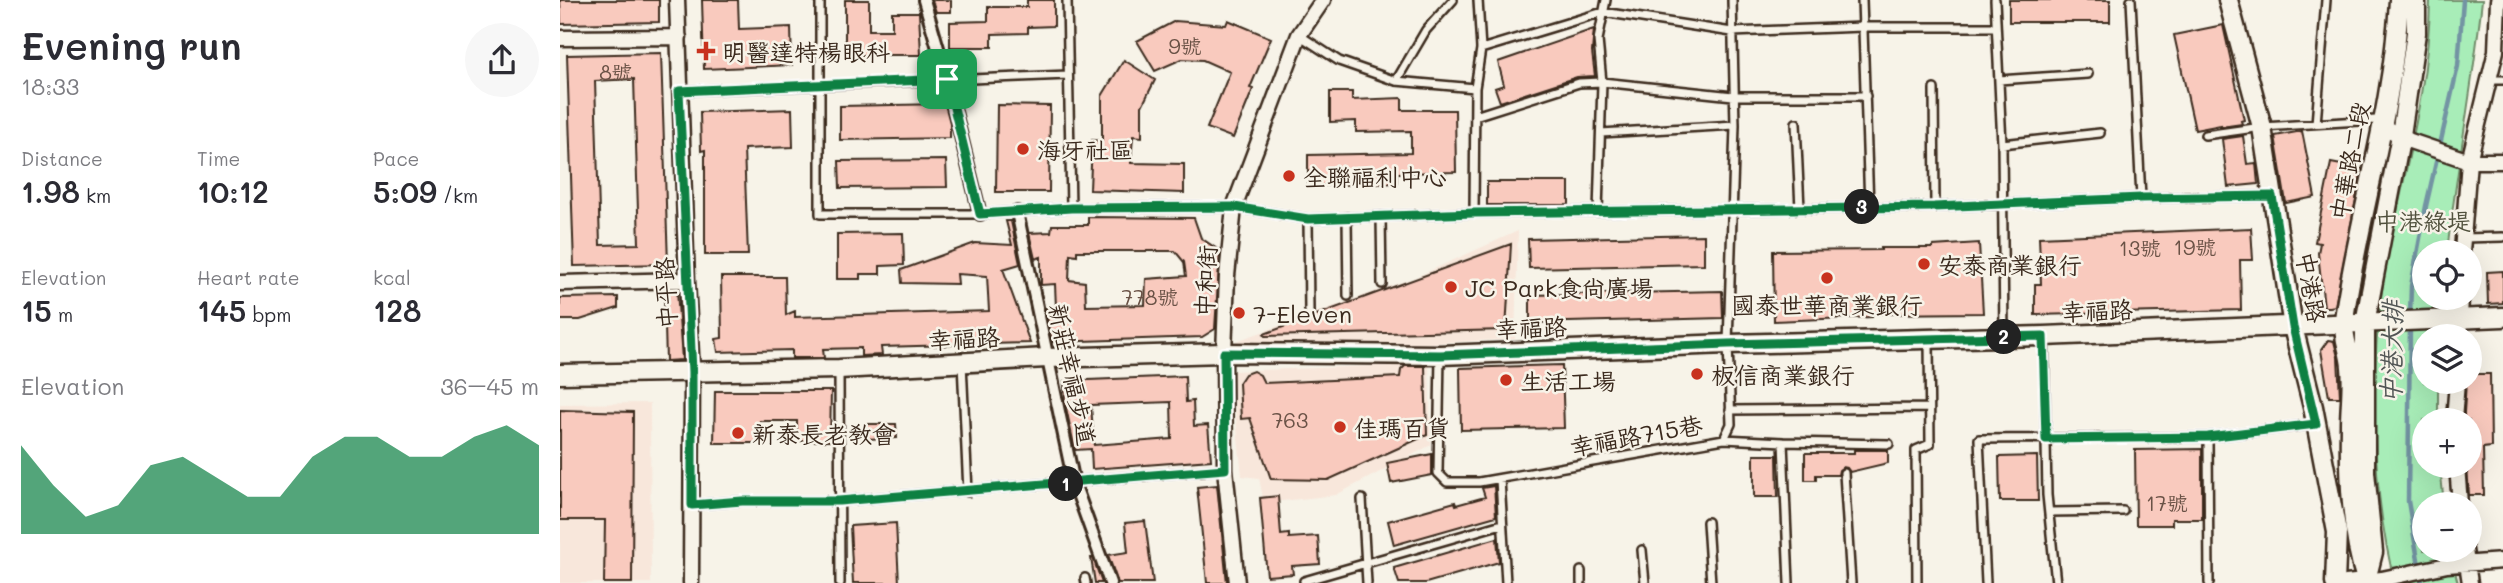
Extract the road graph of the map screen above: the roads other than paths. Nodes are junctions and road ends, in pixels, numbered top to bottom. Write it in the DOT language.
graph roads {
  1 [pos="677,0"];
  2 [pos="820,0"];
  3 [pos="924,0"];
  4 [pos="1068,0"];
  5 [pos="1323,0"];
  6 [pos="1453,0"];
  7 [pos="1478,0"];
  8 [pos="1606,0"];
  9 [pos="1732,0"];
  10 [pos="1863,0"];
  11 [pos="1995,0"];
  12 [pos="2131,0"];
  13 [pos="2228,0"];
  14 [pos="2326,0"];
  15 [pos="2399,0"];
  16 [pos="2416,0"];
  17 [pos="2498,0"];
  18 [pos="1603,12"];
  19 [pos="2500,19"];
  20 [pos="1863,27"];
  21 [pos="1996,27"];
  22 [pos="1732,32"];
  23 [pos="1299,35"];
  24 [pos="679,37"];
  25 [pos="560,38"];
  26 [pos="1481,49"];
  27 [pos="2088,74"];
  28 [pos="1068,75"];
  29 [pos="947,79"];
  30 [pos="1396,80"];
  31 [pos="1999,80"];
  32 [pos="2496,80"];
  33 [pos="1602,82"];
  34 [pos="821,85"];
  35 [pos="1475,88"];
  36 [pos="1934,89"];
  37 [pos="679,91"];
  38 [pos="1733,96"];
  39 [pos="1866,96"];
  40 [pos="1475,116"];
  41 [pos="1796,123"];
  42 [pos="2316,124"];
  43 [pos="1735,125"];
  44 [pos="2382,126"];
  45 [pos="2262,127"];
  46 [pos="1601,132"];
  47 [pos="2100,133"];
  48 [pos="2204,135"];
  49 [pos="2405,138"];
  50 [pos="2002,144"];
  51 [pos="2464,159"];
  52 [pos="2503,162"];
  53 [pos="2272,196"];
  54 [pos="2141,198"];
  55 [pos="2003,204"];
  56 [pos="1234,207"];
  57 [pos="1869,207"];
  58 [pos="1934,207"];
  59 [pos="1071,208"];
  60 [pos="1800,209"];
  61 [pos="1733,211"];
  62 [pos="1017,212"];
  63 [pos="1598,212"];
  64 [pos="1474,213"];
  65 [pos="980,214"];
  66 [pos="1381,216"];
  67 [pos="1347,217"];
  68 [pos="1308,219"];
  69 [pos="2503,237"];
  70 [pos="2463,240"];
  71 [pos="2482,241"];
  72 [pos="687,280"];
  73 [pos="560,283"];
  74 [pos="1382,284"];
  75 [pos="1348,296"];
  76 [pos="1309,312"];
  77 [pos="2503,317"];
  78 [pos="2365,323"];
  79 [pos="2344,324"];
  80 [pos="2433,324"];
  81 [pos="2461,324"];
  82 [pos="2293,327"];
  83 [pos="2043,336"];
  84 [pos="2004,337"];
  85 [pos="1929,340"];
  86 [pos="1728,344"];
  87 [pos="1224,353"];
  88 [pos="1440,355"];
  89 [pos="1047,358"];
  90 [pos="962,362"];
  91 [pos="839,369"];
  92 [pos="692,372"];
  93 [pos="560,374"];
  94 [pos="1929,408"];
  95 [pos="1730,410"];
  96 [pos="2316,424"];
  97 [pos="2208,437"];
  98 [pos="1724,439"];
  99 [pos="2046,439"];
  100 [pos="1783,442"];
  101 [pos="1889,444"];
  102 [pos="1225,469"];
  103 [pos="1844,473"];
  104 [pos="1500,479"];
  105 [pos="1074,483"];
  106 [pos="968,492"];
  107 [pos="1362,499"];
  108 [pos="839,501"];
  109 [pos="692,505"];
  110 [pos="2123,511"];
  111 [pos="2049,513"];
  112 [pos="1707,522"];
  113 [pos="1502,524"];
  114 [pos="1642,550"];
  115 [pos="2482,558"];
  116 [pos="2503,561"];
  117 [pos="2453,562"];
  118 [pos="2467,562"];
  119 [pos="1365,564"];
  120 [pos="1581,571"];
  121 [pos="1304,581"];
  122 [pos="2372,581"];
  123 [pos="691,583"];
  124 [pos="840,583"];
  125 [pos="1110,583"];
  126 [pos="1237,583"];
  127 [pos="1367,583"];
  128 [pos="1506,583"];
  129 [pos="1581,583"];
  130 [pos="1645,583"];
  131 [pos="1711,583"];
  132 [pos="1789,583"];
  133 [pos="1851,583"];
  134 [pos="1917,583"];
  135 [pos="1986,583"];
  136 [pos="2056,583"];
  137 [pos="2209,583"];
  138 [pos="2335,583"];
  139 [pos="2346,583"];
  140 [pos="2470,583"];
  1 -- 24 [label="street, 中平路"];
  2 -- 34 [label="lane"];
  3 -- 29 [label="street"];
  4 -- 28 [label="lane"];
  5 -- 23 [label="street, 中和街"];
  6 -- 30 [label="lane"];
  7 -- 26 [label="lane"];
  8 -- 18 [label="lane"];
  9 -- 22 [label="lane, 幸福路715巷"];
  10 -- 20 [label="lane"];
  11 -- 21 [label="lane"];
  12 -- 54 [label="lane"];
  13 -- 45 [label="street, 中港路"];
  14 -- 42 [label="lane"];
  15 -- 44 [label="street, 中華路二段"];
  16 -- 49 [label="street, 中華路二段"];
  17 -- 19 [label="street"];
  18 -- 22 [label="lane"];
  18 -- 26 [label="lane"];
  18 -- 33 [label="lane"];
  19 -- 32 [label="street"];
  20 -- 21 [label="lane"];
  20 -- 22 [label="lane"];
  20 -- 39 [label="lane"];
  21 -- 31 [label="lane"];
  22 -- 38 [label="lane, 幸福路715巷"];
  23 -- 30 [label="lane"];
  23 -- 56 [label="street, 中和街"];
  24 -- 25 [label="street"];
  24 -- 37 [label="street, 中平路"];
  26 -- 35 [label="lane"];
  27 -- 31 [label="lane"];
  28 -- 29 [label="lane"];
  28 -- 59 [label="lane"];
  29 -- 34 [label="lane"];
  29 -- 65 [label="street"];
  30 -- 35 [label="lane"];
  31 -- 50 [label="lane"];
  32 -- 51 [label="street"];
  33 -- 38 [label="lane"];
  33 -- 40 [label="lane"];
  33 -- 46 [label="lane"];
  34 -- 37 [label="lane"];
  34 -- 65 [label="lane"];
  35 -- 40 [label="lane"];
  36 -- 58 [label="lane"];
  37 -- 72 [label="street, 中平路"];
  38 -- 39 [label="lane"];
  38 -- 43 [label="lane, 幸福路715巷"];
  39 -- 57 [label="lane"];
  40 -- 64 [label="lane"];
  41 -- 60 [label="lane"];
  42 -- 44 [label="lane"];
  42 -- 45 [label="lane"];
  43 -- 46 [label="lane"];
  43 -- 61 [label="lane, 幸福路715巷"];
  44 -- 49 [label="street"];
  44 -- 79 [label="street, 中華路二段"];
  45 -- 48 [label="lane"];
  45 -- 53 [label="street, 中港路"];
  46 -- 63 [label="lane"];
  47 -- 50 [label="lane"];
  49 -- 51 [label="street"];
  49 -- 78 [label="street, 中華路二段"];
  50 -- 55 [label="lane"];
  51 -- 52 [label="street"];
  51 -- 70 [label="street"];
  53 -- 54 [label="lane"];
  53 -- 82 [label="street, 中港路"];
  54 -- 55 [label="lane"];
  55 -- 58 [label="lane"];
  55 -- 84 [label="lane"];
  56 -- 59 [label="lane"];
  56 -- 68 [label="lane"];
  56 -- 87 [label="street, 中和街"];
  57 -- 58 [label="lane"];
  57 -- 60 [label="lane"];
  59 -- 62 [label="lane"];
  60 -- 61 [label="lane"];
  61 -- 63 [label="lane"];
  61 -- 86 [label="lane, 幸福路715巷"];
  62 -- 65 [label="lane"];
  62 -- 89 [label="street, 新莊幸福步道"];
  63 -- 64 [label="lane"];
  64 -- 66 [label="lane"];
  66 -- 67 [label="lane"];
  66 -- 74 [label="lane"];
  67 -- 68 [label="lane"];
  67 -- 75 [label="lane"];
  68 -- 76 [label="lane"];
  69 -- 71 [label="lane"];
  72 -- 73 [label="street"];
  72 -- 92 [label="street, 中平路"];
  77 -- 81 [label="street, 幸福路"];
  78 -- 79 [label="street, 幸福路"];
  78 -- 80 [label="street, 幸福路"];
  78 -- 122 [label="street, 中華路二段"];
  79 -- 82 [label="street, 幸福路"];
  79 -- 122 [label="street, 中華路二段"];
  82 -- 83 [label="street, 幸福路"];
  82 -- 96 [label="street, 中港路"];
  83 -- 84 [label="street, 幸福路"];
  83 -- 99 [label="lane"];
  84 -- 85 [label="street, 幸福路"];
  85 -- 86 [label="street, 幸福路"];
  85 -- 94 [label="lane"];
  86 -- 88 [label="street, 幸福路"];
  86 -- 95 [label="lane, 幸福路715巷"];
  87 -- 88 [label="street, 幸福路"];
  87 -- 89 [label="street, 幸福路"];
  87 -- 102 [label="street, 中和街"];
  88 -- 104 [label="lane, 幸福路715巷"];
  89 -- 90 [label="street, 幸福路"];
  89 -- 105 [label="street, 新莊幸福步道"];
  90 -- 91 [label="street, 幸福路"];
  90 -- 106 [label="lane"];
  91 -- 92 [label="street, 幸福路"];
  91 -- 108 [label="lane"];
  92 -- 93 [label="street, 幸福路"];
  92 -- 109 [label="street, 中平路"];
  94 -- 95 [label="lane"];
  94 -- 134 [label="lane"];
  95 -- 98 [label="lane, 幸福路715巷"];
  96 -- 97 [label="lane"];
  96 -- 138 [label="street, 中港路"];
  97 -- 99 [label="lane"];
  97 -- 137 [label="lane"];
  98 -- 100 [label="lane"];
  98 -- 104 [label="lane, 幸福路715巷"];
  99 -- 111 [label="lane"];
  99 -- 135 [label="lane"];
  100 -- 101 [label="lane"];
  100 -- 132 [label="lane"];
  102 -- 105 [label="lane"];
  102 -- 126 [label="street, 中和街"];
  103 -- 133 [label="lane"];
  104 -- 113 [label="lane"];
  105 -- 106 [label="lane"];
  105 -- 125 [label="street, 新莊幸福步道"];
  106 -- 108 [label="lane"];
  107 -- 119 [label="lane"];
  108 -- 109 [label="lane"];
  108 -- 124 [label="lane"];
  109 -- 123 [label="street, 中平路"];
  110 -- 111 [label="lane"];
  111 -- 136 [label="lane"];
  112 -- 131 [label="lane"];
  113 -- 119 [label="lane"];
  113 -- 128 [label="lane"];
  114 -- 130 [label="lane"];
  115 -- 116 [label="street"];
  117 -- 122 [label="street"];
  118 -- 140 [label="street"];
  119 -- 121 [label="lane"];
  119 -- 127 [label="lane"];
  120 -- 129 [label="lane"];
  122 -- 139 [label="street"];
}
